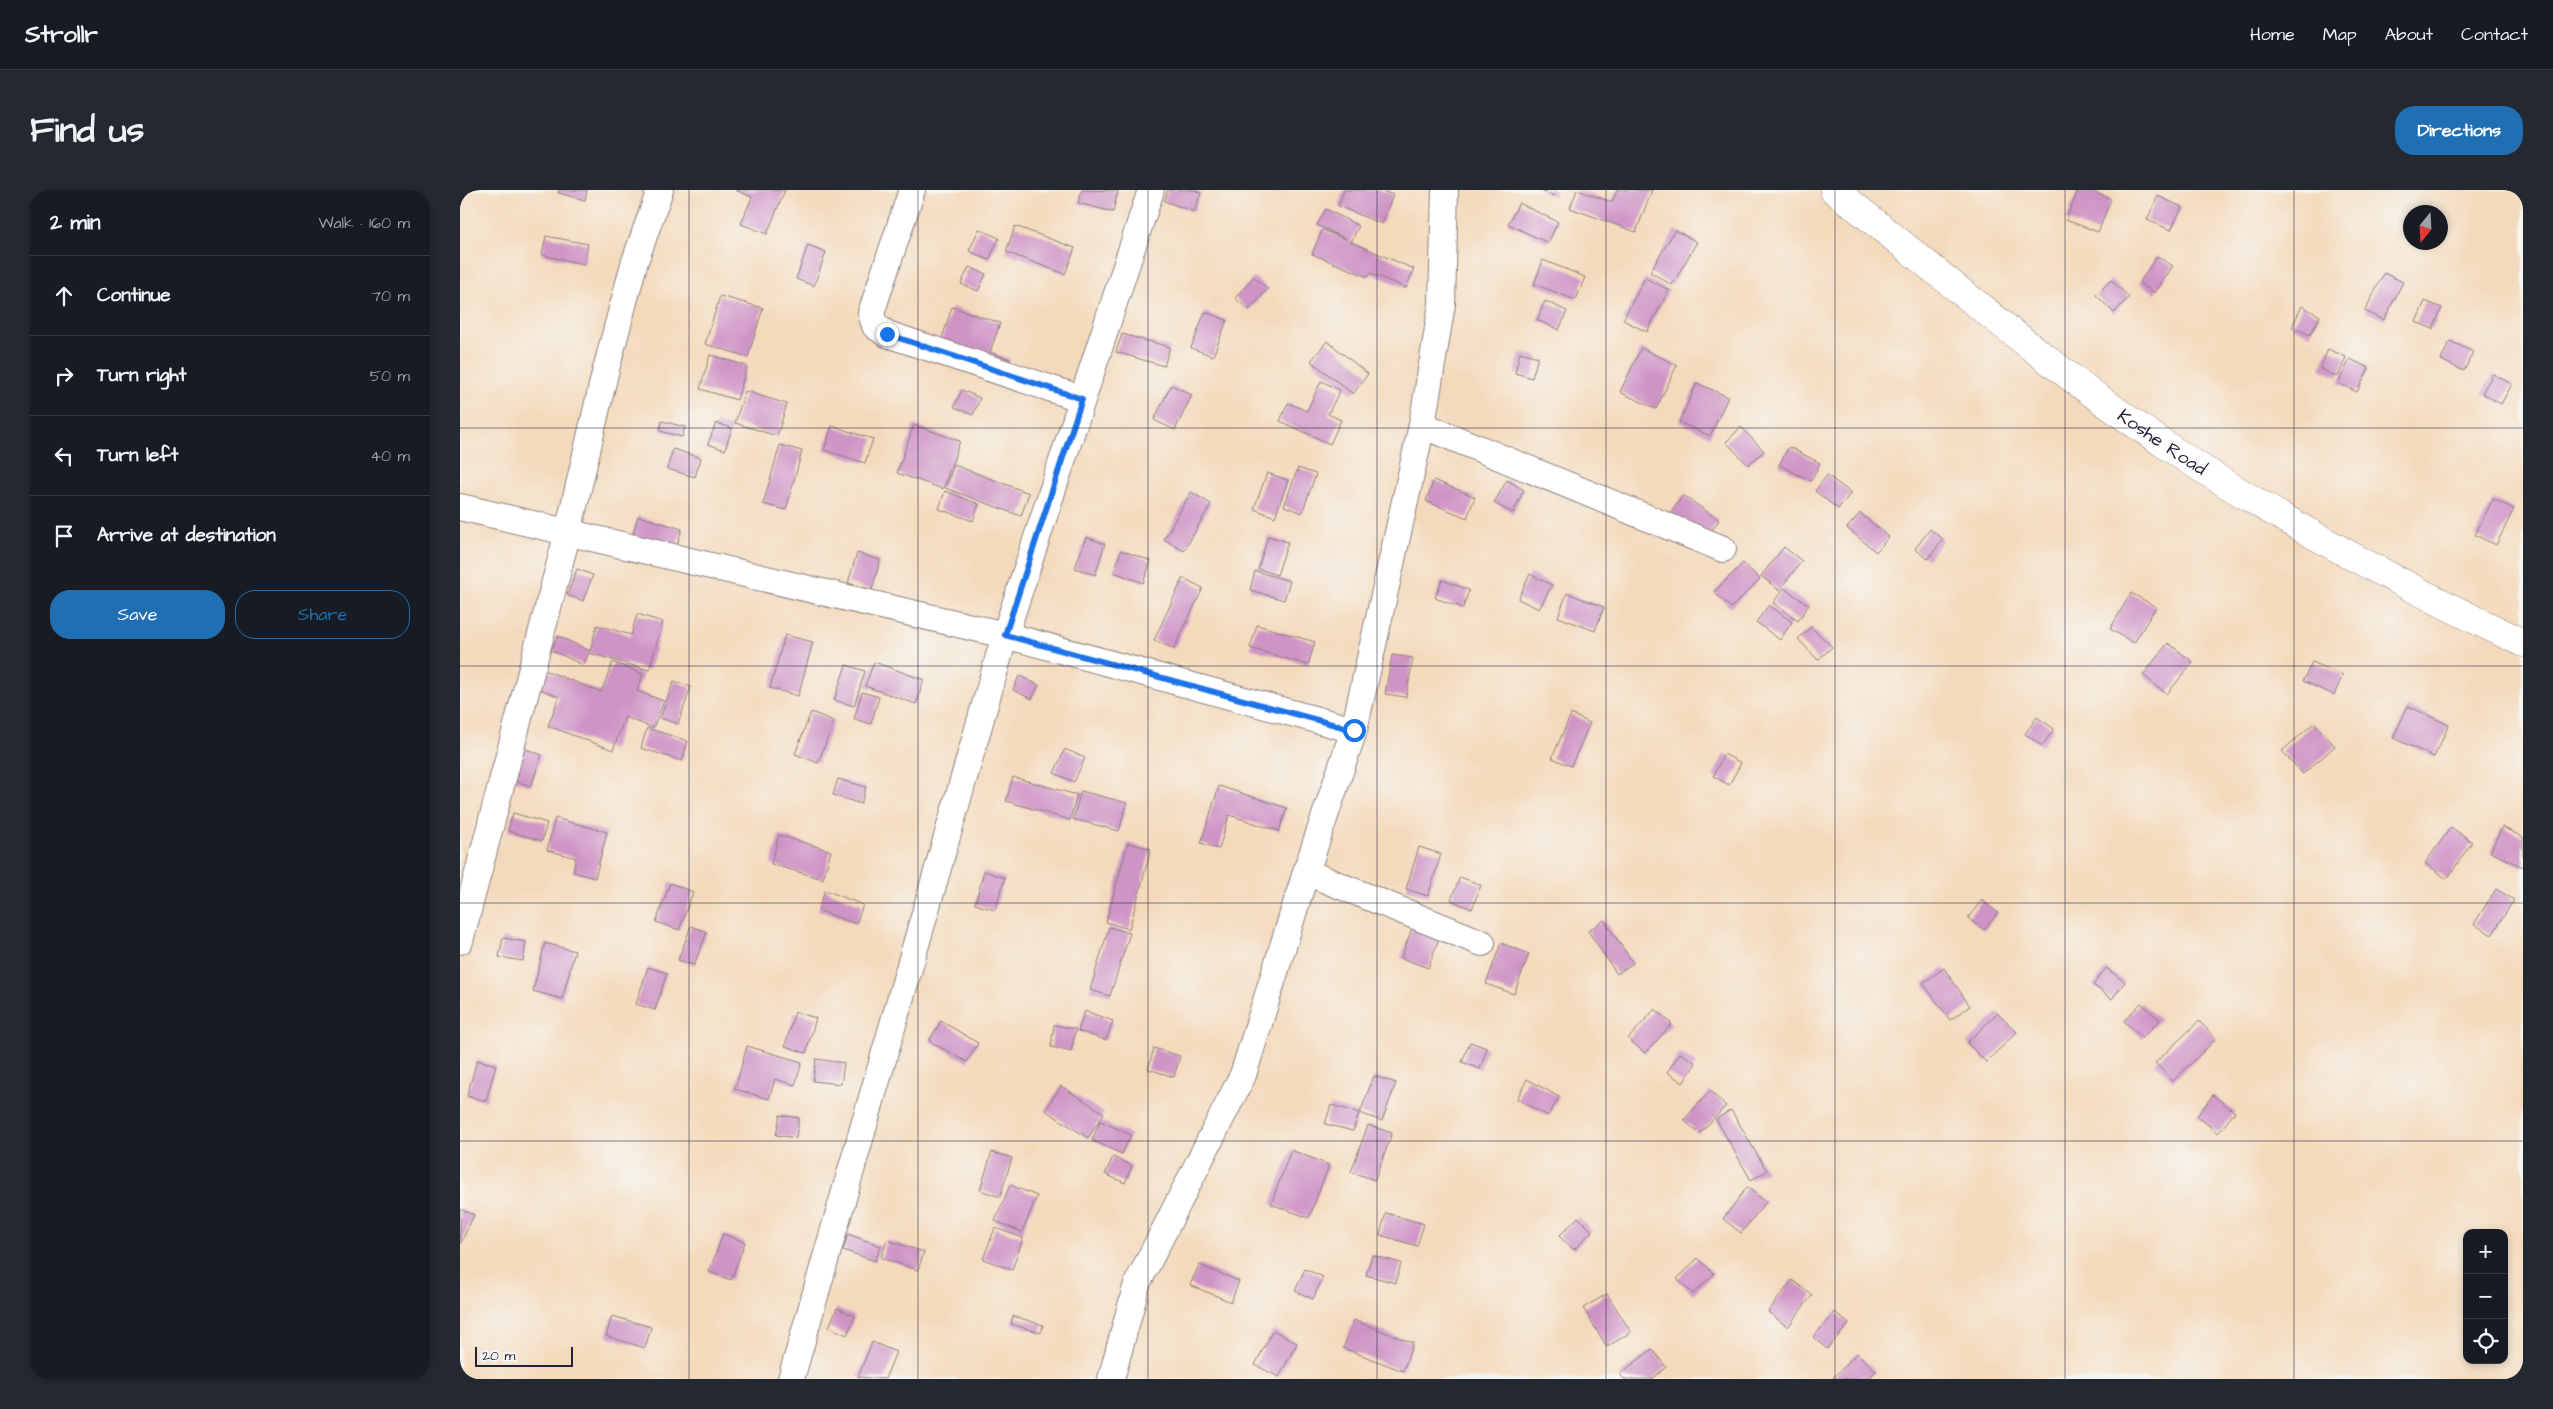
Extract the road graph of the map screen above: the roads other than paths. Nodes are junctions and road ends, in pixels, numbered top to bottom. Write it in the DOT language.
graph roads {
  1 [pos="660,190"];
  2 [pos="912,190"];
  3 [pos="1151,190"];
  4 [pos="1445,190"];
  5 [pos="1834,190"];
  6 [pos="1082,399"];
  7 [pos="1422,425"];
  8 [pos="460,507"];
  9 [pos="568,532"];
  10 [pos="1723,549"];
  11 [pos="1005,635"];
  12 [pos="2523,643"];
  13 [pos="1354,730"];
  14 [pos="1306,872"];
  15 [pos="460,941"];
  16 [pos="1482,943"];
  17 [pos="792,1379"];
  18 [pos="1111,1379"];
  1 -- 9 [label="street"];
  2 -- 6 [label="street"];
  3 -- 6 [label="street"];
  4 -- 7 [label="street"];
  5 -- 12 [label="main road, Koshe Road"];
  6 -- 11 [label="street"];
  7 -- 10 [label="street"];
  7 -- 13 [label="street"];
  8 -- 9 [label="street"];
  9 -- 11 [label="street"];
  9 -- 15 [label="street"];
  11 -- 13 [label="street"];
  11 -- 17 [label="street"];
  13 -- 14 [label="street"];
  14 -- 16 [label="street"];
  14 -- 18 [label="street"];
}
